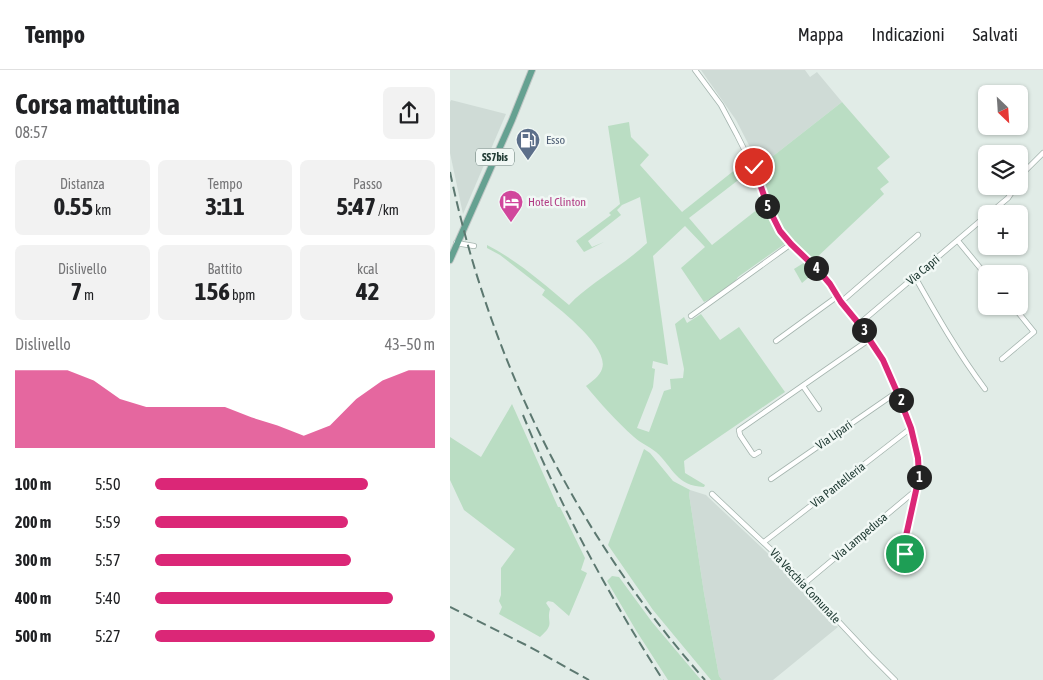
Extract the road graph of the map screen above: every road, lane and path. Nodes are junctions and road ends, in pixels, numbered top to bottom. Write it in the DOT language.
graph roads {
  1 [pos="532,70"];
  2 [pos="695,70"];
  3 [pos="1043,153"];
  4 [pos="1028,168"];
  5 [pos="1010,195"];
  6 [pos="1000,205"];
  7 [pos="978,223"];
  8 [pos="918,235"];
  9 [pos="958,241"];
  10 [pos="456,243"];
  11 [pos="791,244"];
  12 [pos="474,246"];
  13 [pos="450,260"];
  14 [pos="978,265"];
  15 [pos="915,277"];
  16 [pos="838,296"];
  17 [pos="841,302"];
  18 [pos="1020,315"];
  19 [pos="690,316"];
  20 [pos="859,324"];
  21 [pos="870,339"];
  22 [pos="776,340"];
  23 [pos="1002,359"];
  24 [pos="803,386"];
  25 [pos="985,389"];
  26 [pos="897,392"];
  27 [pos="819,409"];
  28 [pos="911,428"];
  29 [pos="759,452"];
  30 [pos="771,478"];
  31 [pos="915,491"];
  32 [pos="712,494"];
  33 [pos="764,542"];
  34 [pos="905,554"];
  35 [pos="805,582"];
  36 [pos="895,680"];
  1 -- 10 [label="main road, SS7bis"];
  2 -- 11 [label="street"];
  3 -- 4 [label="street"];
  5 -- 6 [label="street"];
  7 -- 9 [label="street, Via Capri"];
  8 -- 17 [label="street"];
  9 -- 14 [label="street"];
  9 -- 15 [label="street, Via Capri"];
  10 -- 12 [label="street"];
  10 -- 13 [label="main road, SS7bis"];
  11 -- 16 [label="street"];
  11 -- 19 [label="street"];
  15 -- 20 [label="street, Via Capri"];
  15 -- 25 [label="street"];
  16 -- 17 [label="street"];
  16 -- 22 [label="street"];
  17 -- 20 [label="street"];
  18 -- 23 [label="street"];
  20 -- 21 [label="street"];
  21 -- 24 [label="street"];
  21 -- 26 [label="street"];
  24 -- 27 [label="street"];
  24 -- 29 [label="street"];
  26 -- 28 [label="street"];
  26 -- 30 [label="street, Via Lipari"];
  28 -- 31 [label="street"];
  28 -- 33 [label="street, Via Pantelleria"];
  31 -- 34 [label="street"];
  31 -- 35 [label="street, Via Lampedusa"];
  32 -- 33 [label="street, Via Vecchia Comunale"];
  33 -- 35 [label="street, Via Vecchia Comunale"];
  35 -- 36 [label="street, Via Vecchia Comunale"];
}
